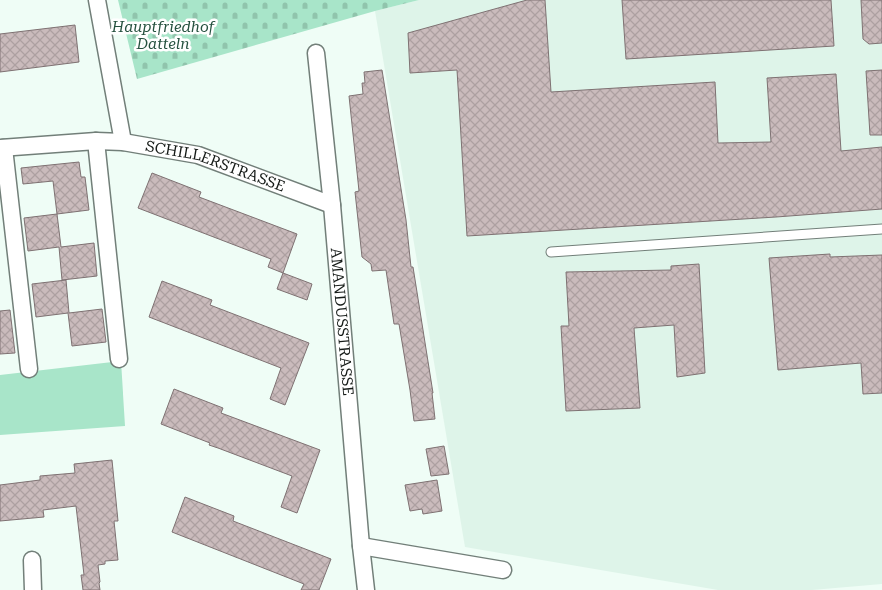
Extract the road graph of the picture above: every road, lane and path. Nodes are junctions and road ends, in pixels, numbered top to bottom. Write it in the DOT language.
graph roads {
  1 [pos="97,0"];
  2 [pos="316,53"];
  3 [pos="96,141"];
  4 [pos="123,142"];
  5 [pos="2,148"];
  6 [pos="332,205"];
  7 [pos="882,229"];
  8 [pos="550,252"];
  9 [pos="119,359"];
  10 [pos="29,369"];
  11 [pos="361,546"];
  12 [pos="32,560"];
  13 [pos="502,570"];
  14 [pos="33,590"];
  15 [pos="366,590"];
  1 -- 4 [label="street"];
  2 -- 6 [label="street, AMANDUSSTRASSE"];
  3 -- 4 [label="street, SCHILLERSTRASSE"];
  3 -- 5 [label="street, SCHILLERSTRASSE"];
  3 -- 9 [label="street"];
  4 -- 6 [label="street, SCHILLERSTRASSE"];
  5 -- 10 [label="street, SCHILLERSTRASSE"];
  6 -- 11 [label="street, AMANDUSSTRASSE"];
  7 -- 8 [label="lane"];
  11 -- 13 [label="street"];
  11 -- 15 [label="street, AMANDUSSTRASSE"];
  12 -- 14 [label="street"];
}
